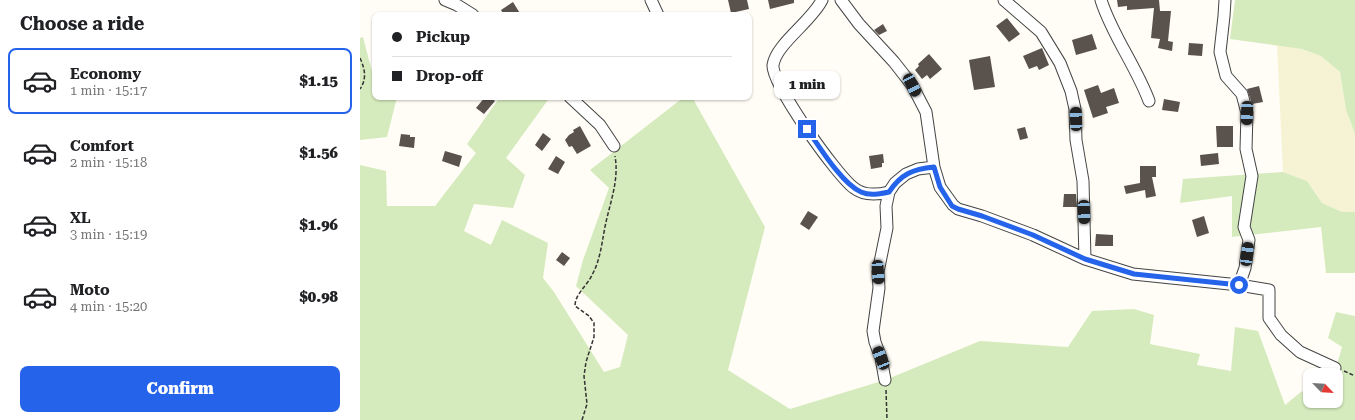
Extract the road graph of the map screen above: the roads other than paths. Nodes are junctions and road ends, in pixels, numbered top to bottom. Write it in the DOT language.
graph roads {
  1 [pos="445,0"];
  2 [pos="651,0"];
  3 [pos="822,0"];
  4 [pos="841,0"];
  5 [pos="1004,0"];
  6 [pos="1101,0"];
  7 [pos="1225,0"];
  8 [pos="468,12"];
  9 [pos="657,12"];
  10 [pos="574,100"];
  11 [pos="1149,101"];
  12 [pos="614,146"];
  13 [pos="934,167"];
  14 [pos="889,192"];
  15 [pos="1085,259"];
  16 [pos="1239,285"];
  17 [pos="1335,368"];
  18 [pos="885,380"];
  1 -- 8 [label="street"];
  2 -- 9 [label="street"];
  3 -- 14 [label="street"];
  4 -- 13 [label="street"];
  5 -- 15 [label="street"];
  6 -- 11 [label="street"];
  7 -- 16 [label="street"];
  10 -- 12 [label="street"];
  13 -- 14 [label="street"];
  13 -- 15 [label="street"];
  14 -- 18 [label="street"];
  15 -- 16 [label="street"];
  16 -- 17 [label="street"];
}
